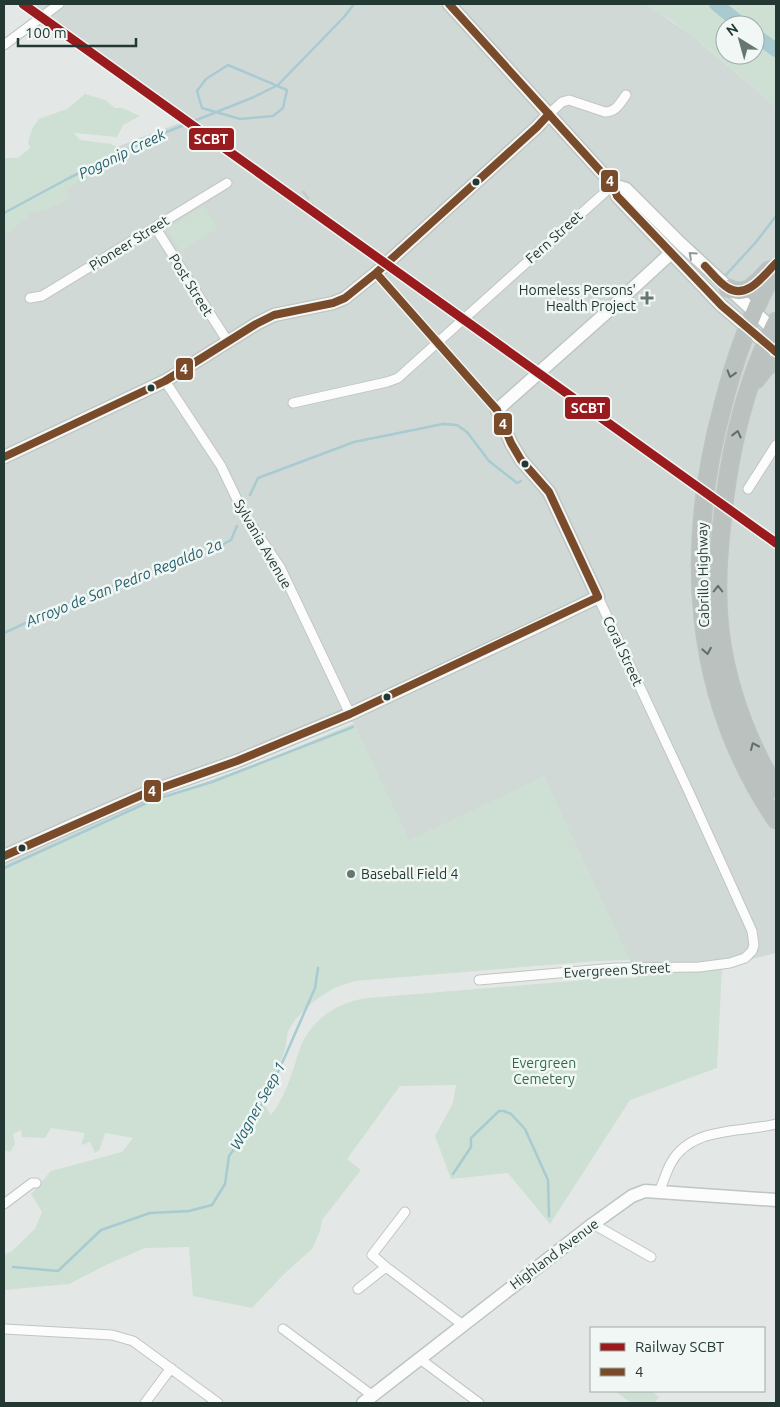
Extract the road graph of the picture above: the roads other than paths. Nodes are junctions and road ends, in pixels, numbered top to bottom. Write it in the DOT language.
graph roads {
  1 [pos="59,4"];
  2 [pos="449,4"];
  3 [pos="4,45"];
  4 [pos="626,95"];
  5 [pos="549,114"];
  6 [pos="227,182"];
  7 [pos="613,185"];
  8 [pos="155,228"];
  9 [pos="671,253"];
  10 [pos="776,263"];
  11 [pos="776,268"];
  12 [pos="376,273"];
  13 [pos="728,288"];
  14 [pos="30,298"];
  15 [pos="754,311"];
  16 [pos="747,328"];
  17 [pos="774,336"];
  18 [pos="228,342"];
  19 [pos="437,344"];
  20 [pos="776,363"];
  21 [pos="165,381"];
  22 [pos="748,393"];
  23 [pos="293,402"];
  24 [pos="497,410"];
  25 [pos="776,445"];
  26 [pos="4,457"];
  27 [pos="748,489"];
  28 [pos="584,567"];
  29 [pos="598,597"];
  30 [pos="569,611"];
  31 [pos="350,714"];
  32 [pos="776,789"];
  33 [pos="776,820"];
  34 [pos="4,856"];
  35 [pos="752,951"];
  36 [pos="479,980"];
  37 [pos="776,1124"];
  38 [pos="36,1183"];
  39 [pos="659,1192"];
  40 [pos="776,1200"];
  41 [pos="4,1204"];
  42 [pos="405,1212"];
  43 [pos="594,1224"];
  44 [pos="651,1257"];
  45 [pos="386,1267"];
  46 [pos="358,1289"];
  47 [pos="463,1324"];
  48 [pos="4,1329"];
  49 [pos="283,1329"];
  50 [pos="420,1359"];
  51 [pos="171,1368"];
  52 [pos="368,1399"];
  53 [pos="145,1403"];
  54 [pos="218,1403"];
  55 [pos="480,1403"];
  1 -- 3 [label="street"];
  2 -- 5 [label="street"];
  4 -- 5 [label="street"];
  5 -- 7 [label="street"];
  5 -- 12 [label="street"];
  6 -- 8 [label="street, Pioneer Street"];
  7 -- 9 [label="street"];
  13 -- 7 [label="street, one-way"];
  7 -- 19 [label="street, Fern Street"];
  8 -- 14 [label="street, Pioneer Street"];
  8 -- 18 [label="street, Post Street"];
  9 -- 16 [label="street"];
  9 -- 24 [label="street"];
  10 -- 13 [label="highway"];
  11 -- 15 [label="highway, Cabrillo Highway"];
  12 -- 18 [label="street"];
  12 -- 19 [label="street"];
  13 -- 15 [label="street"];
  15 -- 16 [label="highway, Cabrillo Highway"];
  15 -- 17 [label="street"];
  16 -- 17 [label="street"];
  16 -- 33 [label="highway, Cabrillo Highway, one-way"];
  17 -- 22 [label="highway, Cabrillo Highway"];
  18 -- 21 [label="street"];
  19 -- 23 [label="street, Fern Street"];
  19 -- 24 [label="street"];
  20 -- 22 [label="highway"];
  21 -- 26 [label="street"];
  21 -- 31 [label="street, Sylvania Avenue"];
  32 -- 22 [label="highway, Cabrillo Highway, one-way"];
  24 -- 28 [label="street, Coral Street"];
  25 -- 27 [label="street"];
  28 -- 29 [label="street, Coral Street"];
  28 -- 30 [label="street"];
  29 -- 30 [label="street"];
  29 -- 35 [label="street, Coral Street"];
  30 -- 31 [label="street"];
  31 -- 34 [label="street"];
  35 -- 36 [label="street, Evergreen Street"];
  37 -- 39 [label="street"];
  38 -- 41 [label="street"];
  39 -- 40 [label="street, Highland Avenue"];
  39 -- 43 [label="street, Highland Avenue"];
  42 -- 45 [label="street"];
  43 -- 44 [label="street"];
  43 -- 47 [label="street, Highland Avenue"];
  45 -- 46 [label="street"];
  45 -- 47 [label="street"];
  47 -- 50 [label="street, Highland Avenue"];
  48 -- 51 [label="street"];
  49 -- 52 [label="street"];
  50 -- 52 [label="street, Highland Avenue"];
  50 -- 55 [label="street"];
  51 -- 53 [label="street"];
  51 -- 54 [label="street"];
}
